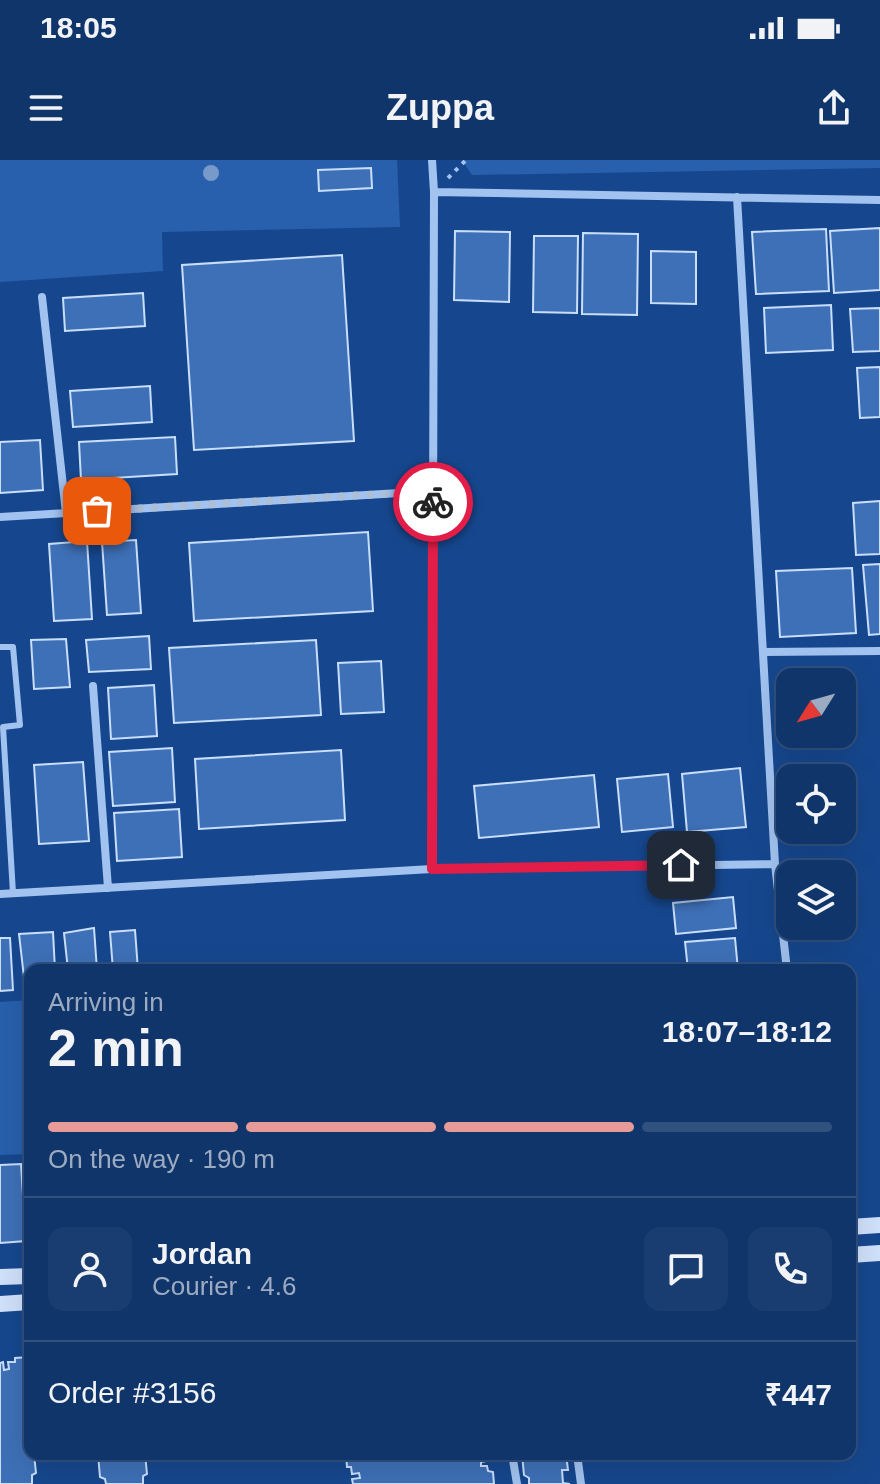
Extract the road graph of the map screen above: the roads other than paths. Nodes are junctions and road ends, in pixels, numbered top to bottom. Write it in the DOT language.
graph roads {
  1 [pos="432,160"];
  2 [pos="434,192"];
  3 [pos="737,197"];
  4 [pos="880,200"];
  5 [pos="42,297"];
  6 [pos="433,491"];
  7 [pos="66,513"];
  8 [pos="0,517"];
  9 [pos="0,647"];
  10 [pos="880,651"];
  11 [pos="763,652"];
  12 [pos="93,686"];
  13 [pos="775,864"];
  14 [pos="432,869"];
  15 [pos="108,888"];
  16 [pos="13,893"];
  17 [pos="0,894"];
  18 [pos="786,964"];
  19 [pos="880,1225"];
  20 [pos="856,1227"];
  21 [pos="880,1253"];
  22 [pos="856,1255"];
  23 [pos="24,1276"];
  24 [pos="0,1277"];
  25 [pos="24,1302"];
  26 [pos="0,1304"];
  27 [pos="513,1460"];
  28 [pos="578,1460"];
  29 [pos="517,1484"];
  30 [pos="581,1484"];
  1 -- 2 [label="street"];
  2 -- 3 [label="street"];
  2 -- 6 [label="street"];
  3 -- 4 [label="street"];
  3 -- 11 [label="street"];
  5 -- 7 [label="street"];
  6 -- 7 [label="street"];
  6 -- 14 [label="street"];
  7 -- 8 [label="street"];
  9 -- 16 [label="lane"];
  10 -- 11 [label="street"];
  11 -- 13 [label="street"];
  12 -- 15 [label="street"];
  13 -- 14 [label="street"];
  13 -- 18 [label="street"];
  14 -- 15 [label="street"];
  15 -- 16 [label="street"];
  16 -- 17 [label="street"];
  19 -- 20 [label="main road"];
  21 -- 22 [label="main road"];
  23 -- 24 [label="main road"];
  25 -- 26 [label="main road"];
  27 -- 29 [label="street"];
  28 -- 30 [label="street"];
}
